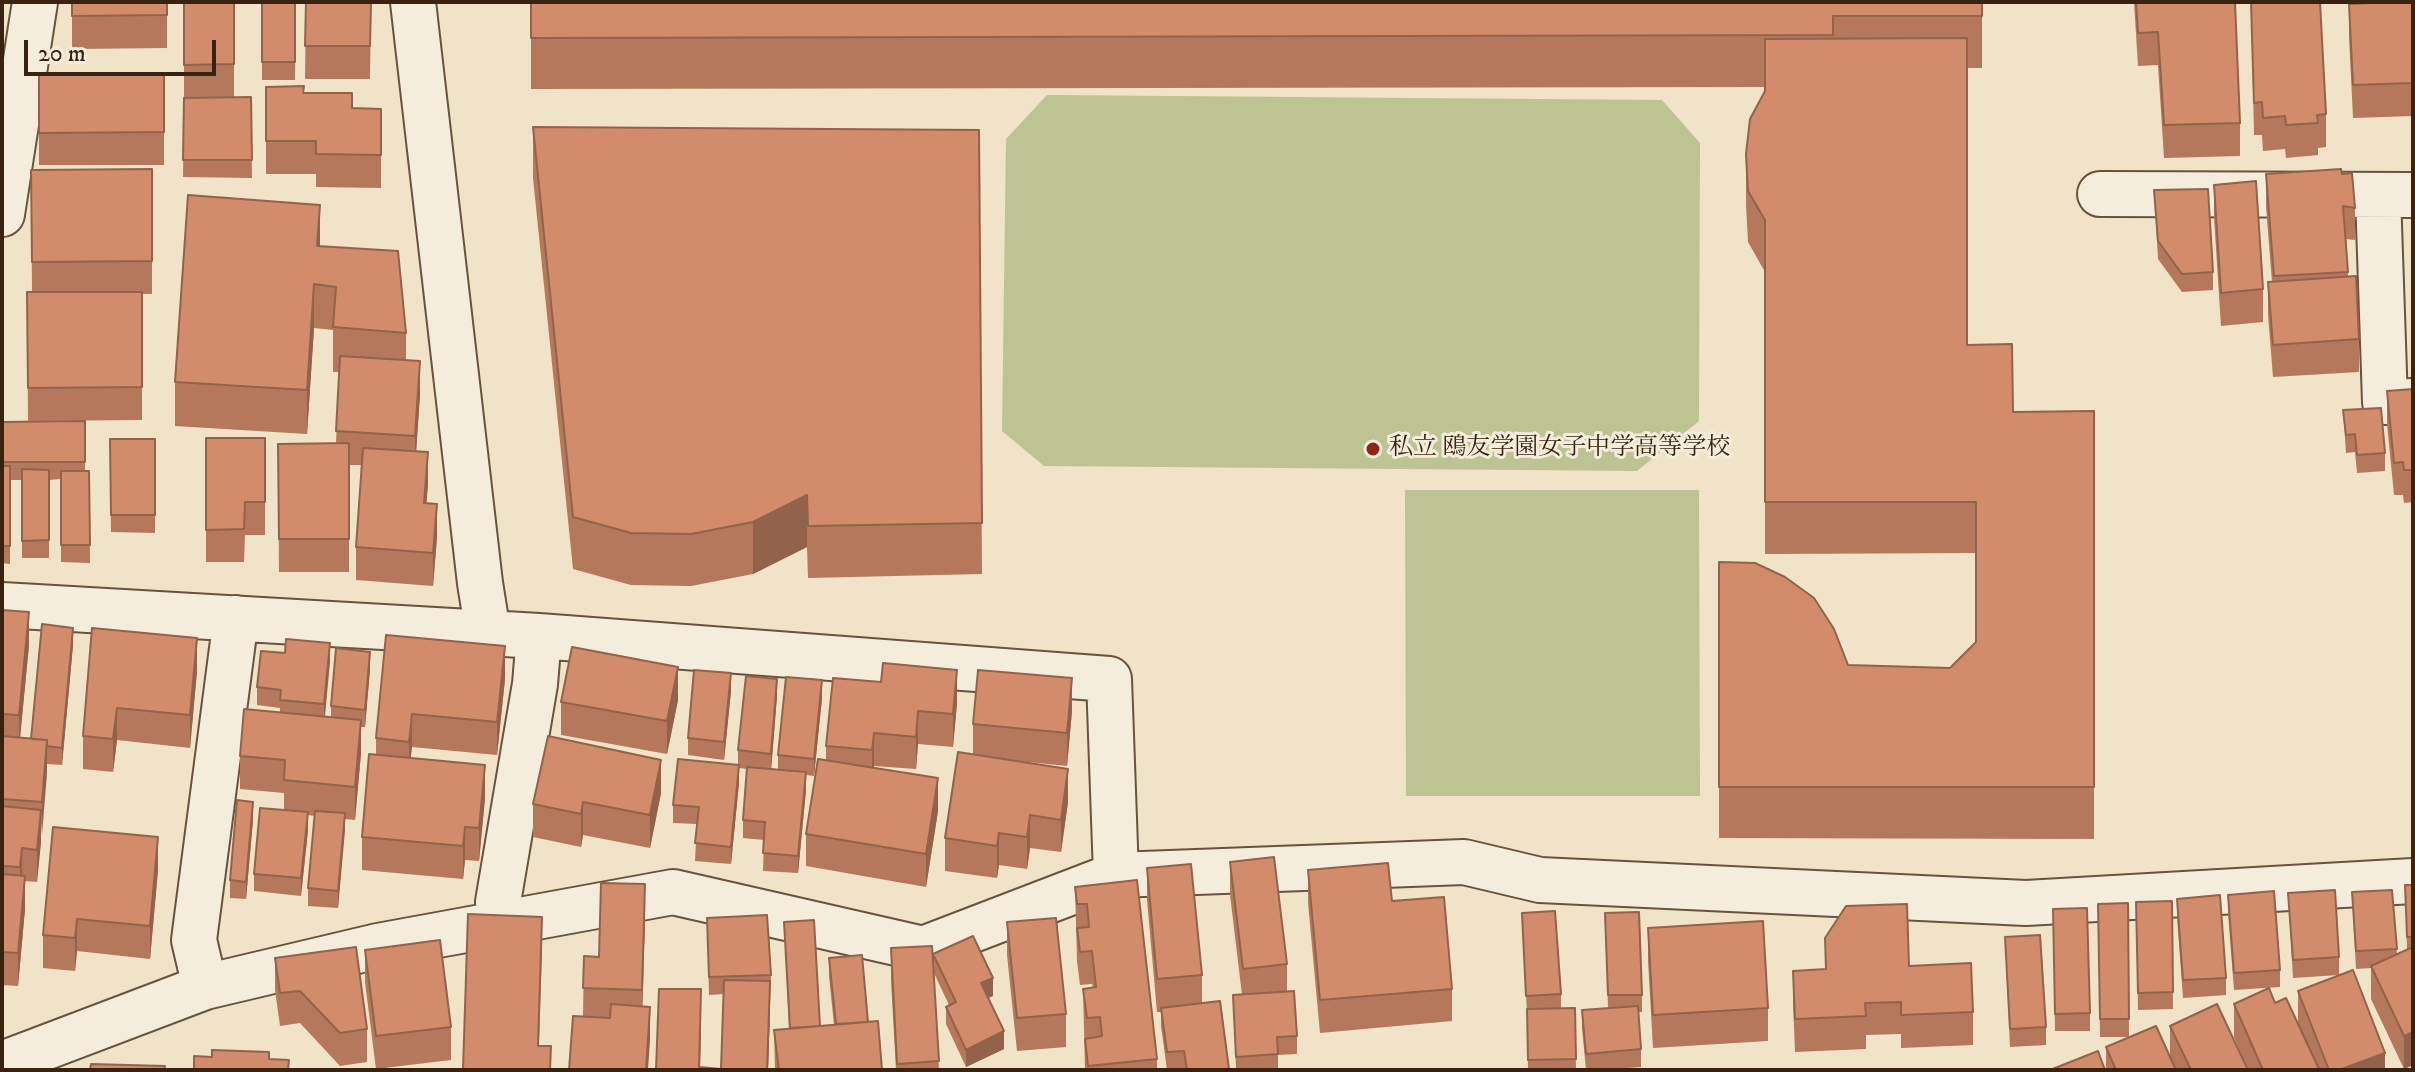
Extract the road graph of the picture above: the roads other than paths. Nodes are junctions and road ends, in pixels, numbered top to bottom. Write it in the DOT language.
graph roads {
  1 [pos="35,2"];
  2 [pos="413,2"];
  3 [pos="2100,194"];
  4 [pos="2395,195"];
  5 [pos="2,214"];
  6 [pos="2413,401"];
  7 [pos="2,605"];
  8 [pos="236,618"];
  9 [pos="488,633"];
  10 [pos="539,636"];
  11 [pos="1116,875"];
  12 [pos="2413,881"];
  13 [pos="501,924"];
  14 [pos="205,987"];
  15 [pos="2,1064"];
  1 -- 5 [label="street"];
  2 -- 9 [label="street"];
  3 -- 4 [label="street"];
  4 -- 6 [label="street"];
  7 -- 8 [label="street"];
  8 -- 9 [label="street"];
  8 -- 14 [label="street"];
  9 -- 10 [label="street"];
  10 -- 11 [label="street"];
  10 -- 13 [label="street"];
  11 -- 12 [label="street"];
  11 -- 13 [label="street"];
  13 -- 14 [label="street"];
  14 -- 15 [label="street"];
}
